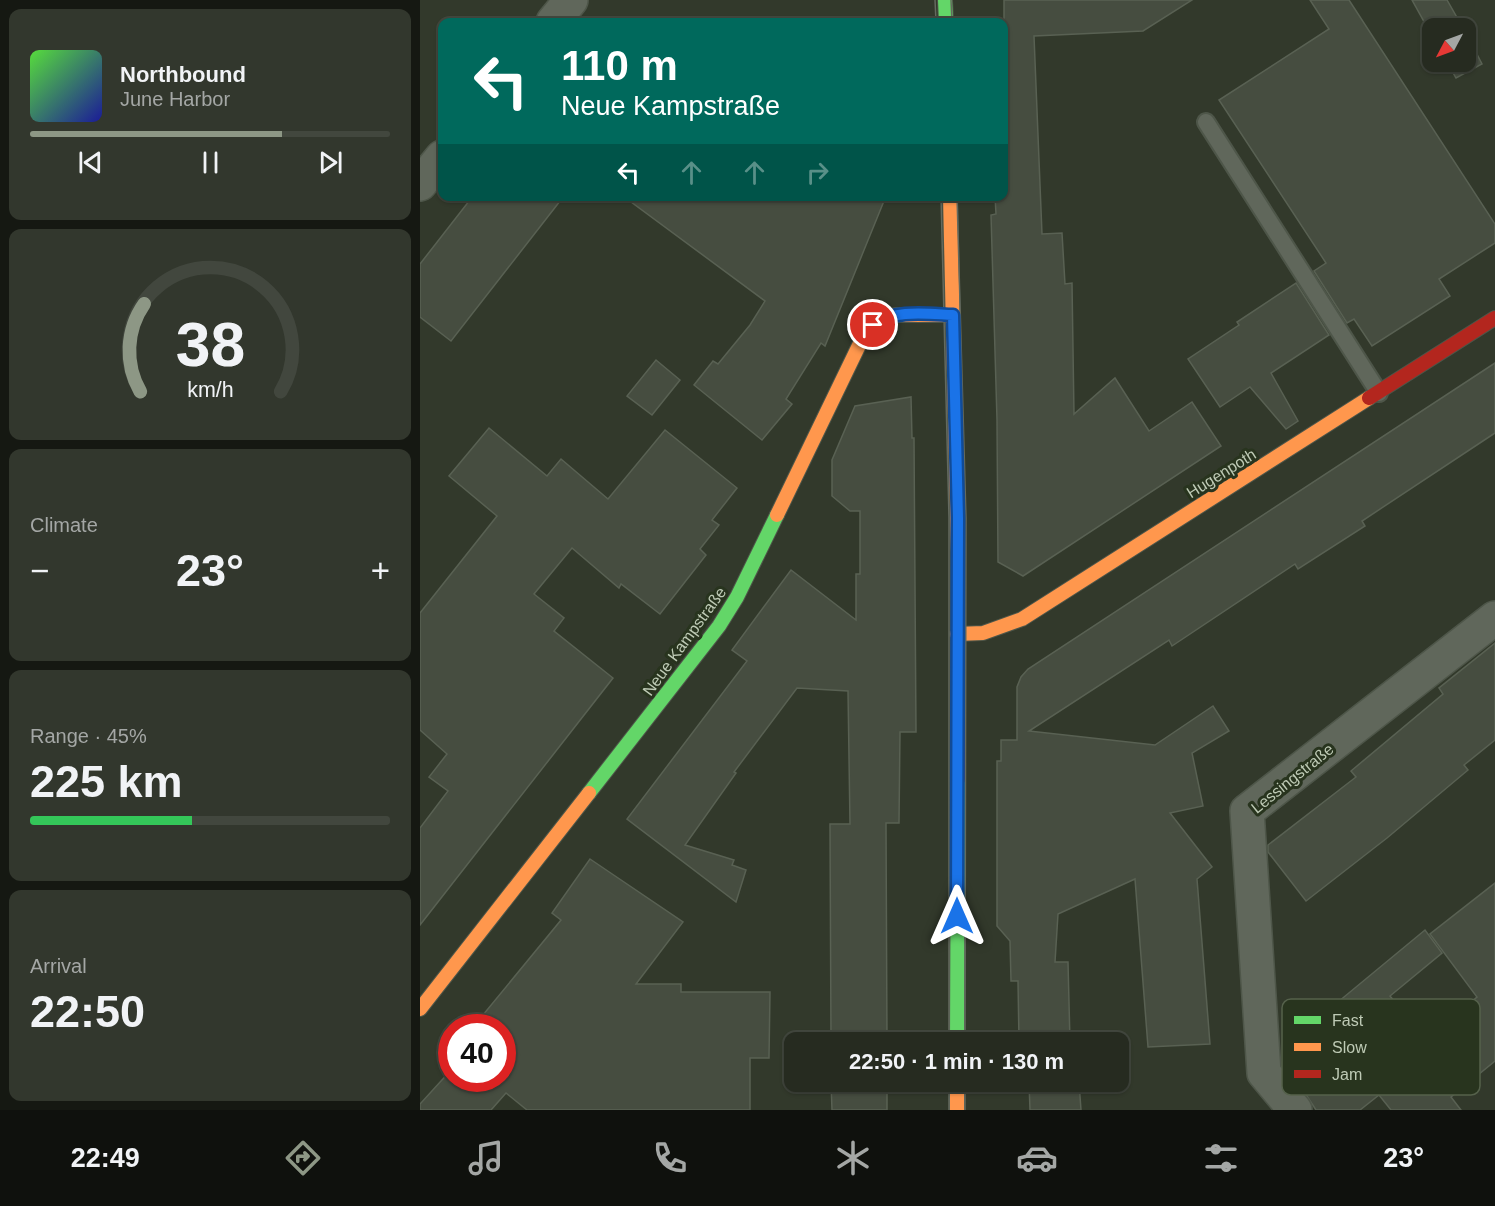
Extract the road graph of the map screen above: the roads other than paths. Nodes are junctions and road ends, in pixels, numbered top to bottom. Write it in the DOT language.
graph roads {
  1 [pos="571,0"];
  2 [pos="945,0"];
  3 [pos="556,18"];
  4 [pos="946,18"];
  5 [pos="1206,122"];
  6 [pos="438,162"];
  7 [pos="420,184"];
  8 [pos="950,201"];
  9 [pos="953,315"];
  10 [pos="1495,318"];
  11 [pos="1379,393"];
  12 [pos="1495,618"];
  13 [pos="957,634"];
  14 [pos="420,1009"];
  15 [pos="957,1032"];
  16 [pos="957,1092"];
  17 [pos="1282,1094"];
  18 [pos="1282,1095"];
  19 [pos="957,1110"];
  20 [pos="1295,1110"];
  1 -- 3 [label="street"];
  2 -- 4 [label="street"];
  5 -- 11 [label="lane"];
  6 -- 7 [label="street"];
  8 -- 9 [label="street"];
  9 -- 13 [label="street"];
  9 -- 14 [label="street, Neue Kampstraße"];
  10 -- 11 [label="street, Hugenpoth"];
  11 -- 13 [label="street, Hugenpoth"];
  12 -- 17 [label="street, Lessingstraße"];
  13 -- 15 [label="street"];
  16 -- 19 [label="street"];
  18 -- 20 [label="street, Lessingstraße"];
}
